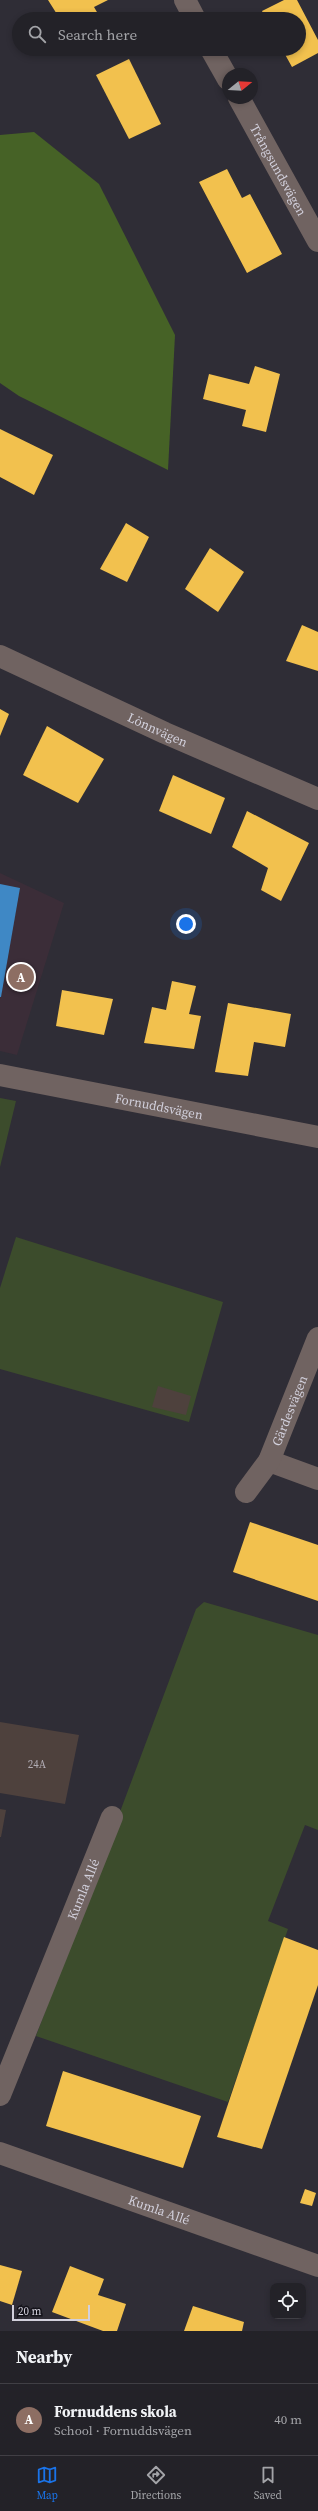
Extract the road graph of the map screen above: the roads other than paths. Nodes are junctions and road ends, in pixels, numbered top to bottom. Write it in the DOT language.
graph roads {
  1 [pos="185,0"];
  2 [pos="191,12"];
  3 [pos="215,56"];
  4 [pos="222,68"];
  5 [pos="241,104"];
  6 [pos="318,241"];
  7 [pos="0,656"];
  8 [pos="318,799"];
  9 [pos="0,1076"];
  10 [pos="318,1137"];
  11 [pos="318,1338"];
  12 [pos="269,1461"];
  13 [pos="318,1479"];
  14 [pos="246,1492"];
  15 [pos="112,1817"];
  16 [pos="0,2095"];
  17 [pos="0,2153"];
  18 [pos="318,2266"];
  1 -- 2 [label="street"];
  3 -- 4 [label="street"];
  5 -- 6 [label="street, Trångsundsvägen"];
  7 -- 8 [label="street, Lönnvägen"];
  9 -- 10 [label="street, Fornuddsvägen"];
  11 -- 12 [label="street, Gärdesvägen"];
  12 -- 13 [label="street, Gärdesvägen"];
  12 -- 14 [label="street, Gärdesvägen"];
  15 -- 16 [label="street, Kumla Allé"];
  17 -- 18 [label="street, Kumla Allé"];
}
